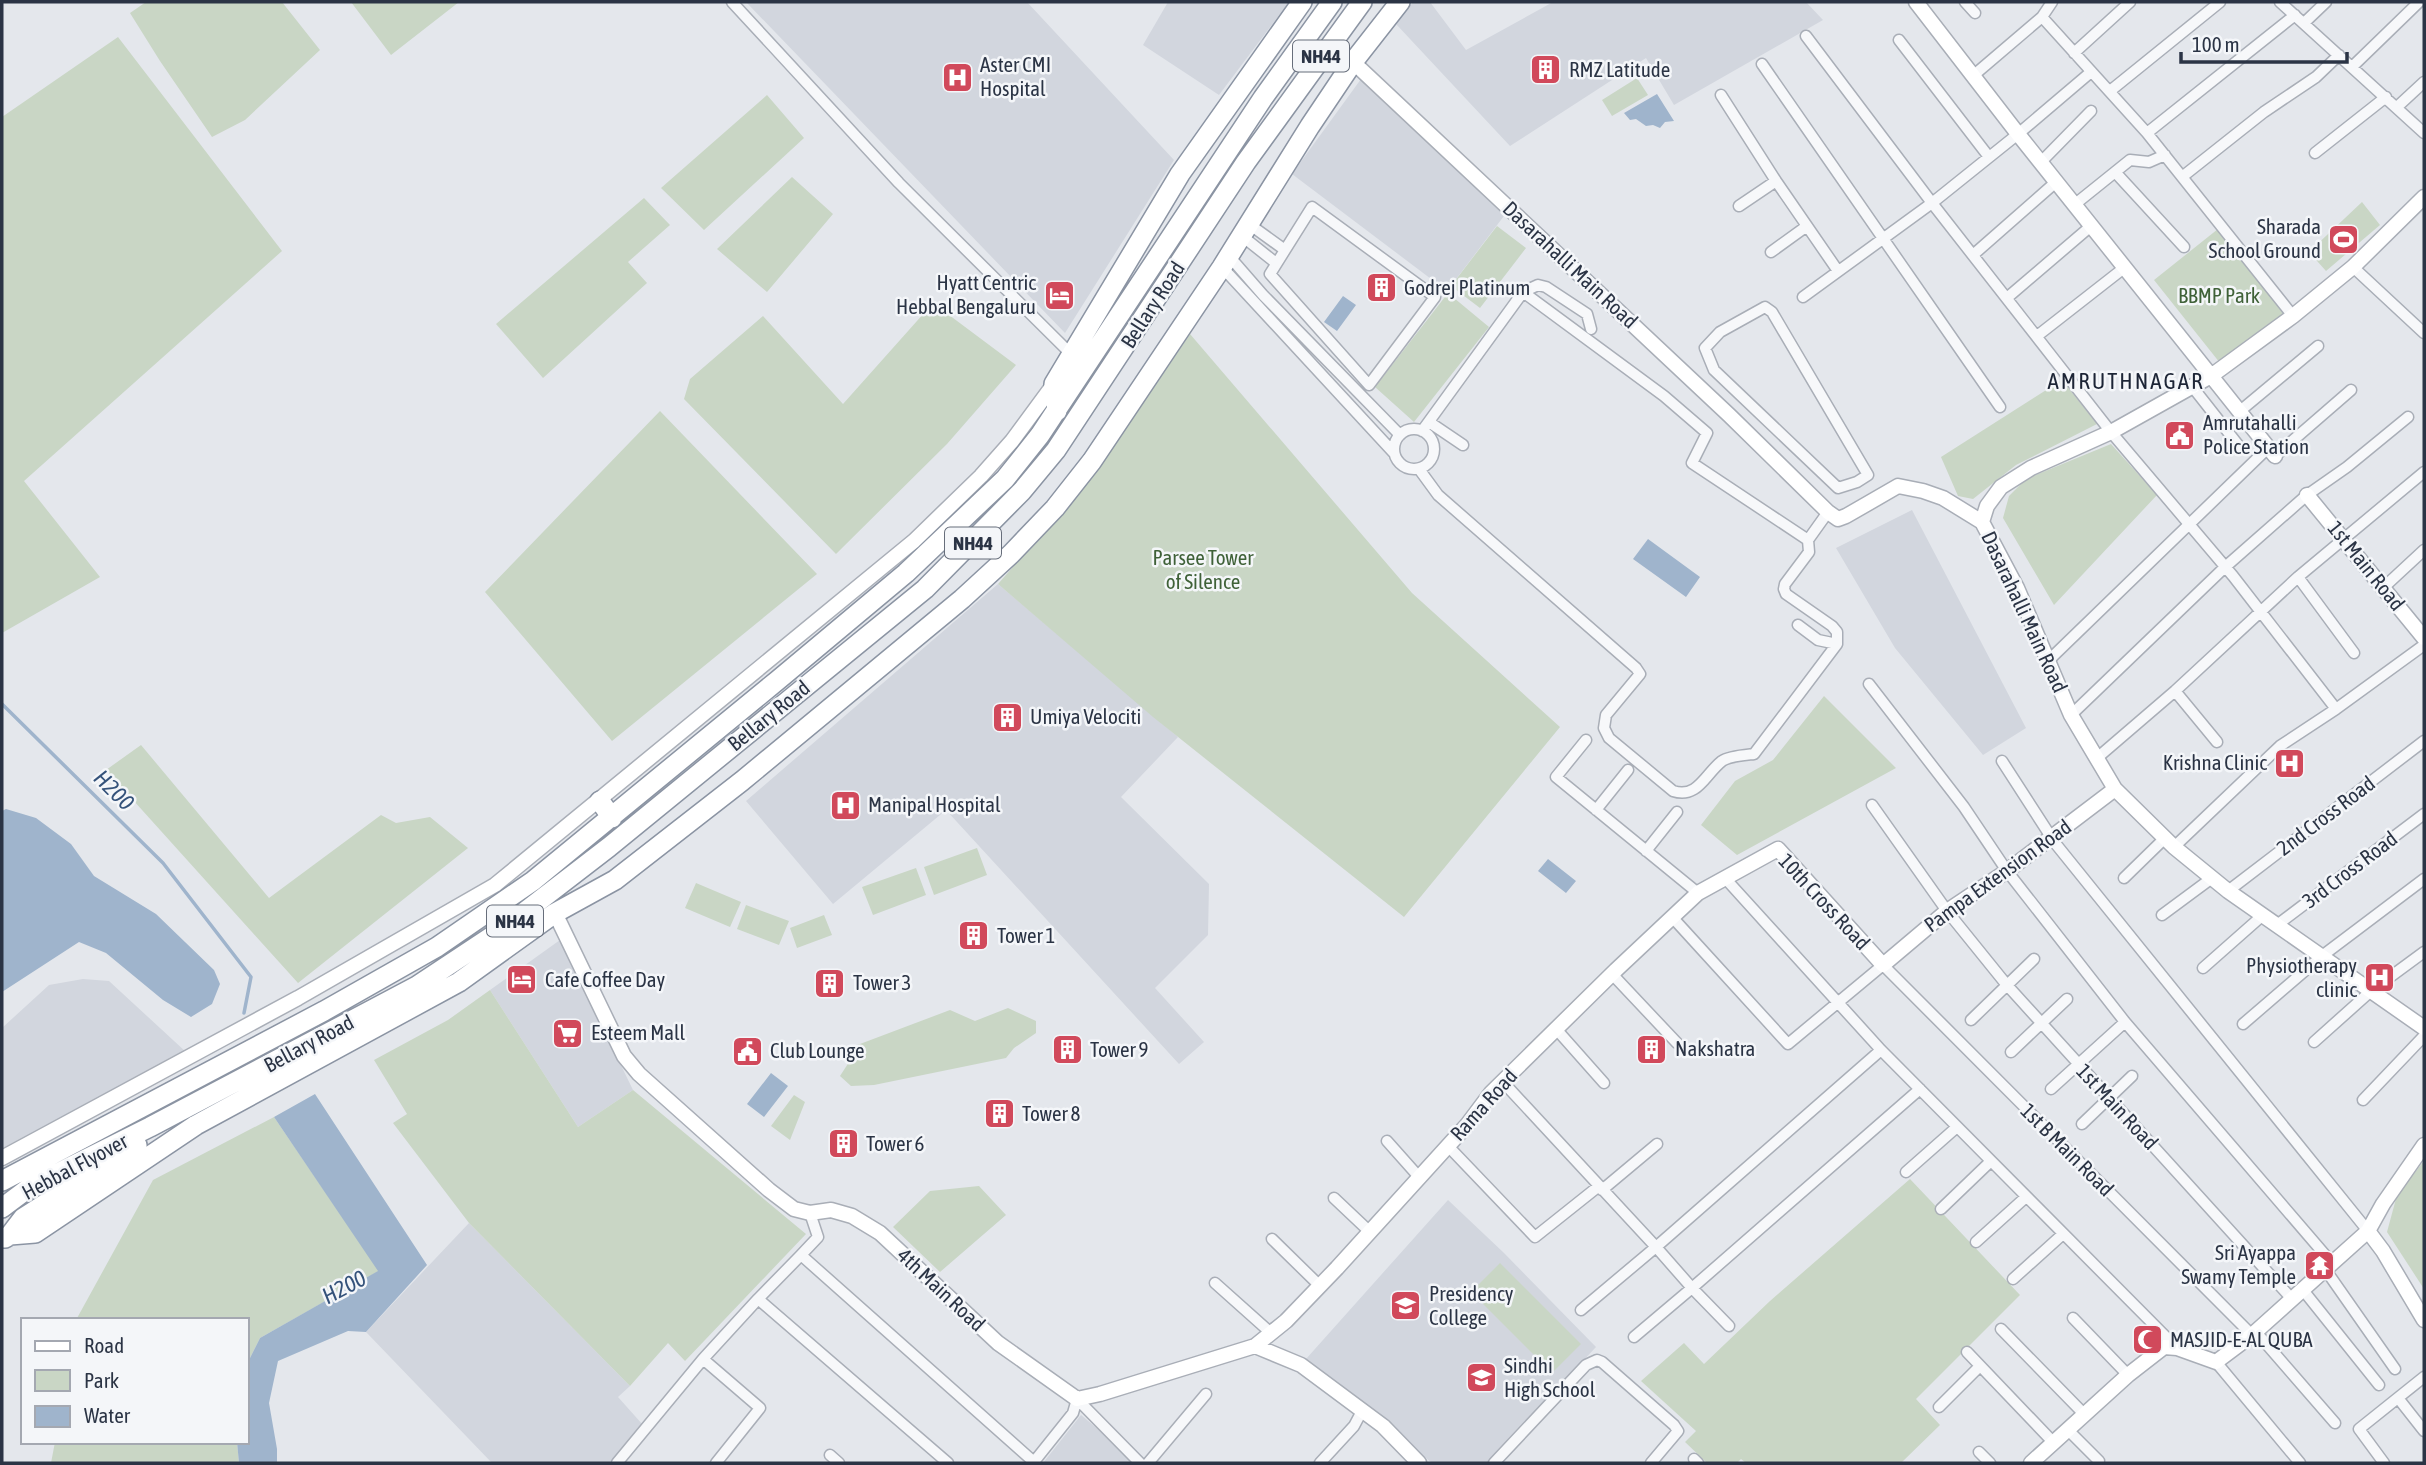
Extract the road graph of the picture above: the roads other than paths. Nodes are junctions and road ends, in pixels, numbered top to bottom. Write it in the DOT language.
graph roads {
  1 [pos="732,2"];
  2 [pos="1302,2"];
  3 [pos="1332,2"];
  4 [pos="1362,2"];
  5 [pos="1374,2"];
  6 [pos="1401,2"];
  7 [pos="1916,2"];
  8 [pos="1965,2"];
  9 [pos="2130,2"];
  10 [pos="2220,2"];
  11 [pos="2280,2"];
  12 [pos="2326,2"];
  13 [pos="2419,2"];
  14 [pos="2050,3"];
  15 [pos="1975,13"];
  16 [pos="2042,17"];
  17 [pos="2300,19"];
  18 [pos="1806,36"];
  19 [pos="1899,40"];
  20 [pos="2074,53"];
  21 [pos="1359,55"];
  22 [pos="2339,55"];
  23 [pos="1762,64"];
  24 [pos="2352,67"];
  25 [pos="2091,72"];
  26 [pos="1974,75"];
  27 [pos="2424,82"];
  28 [pos="2110,91"];
  29 [pos="1721,95"];
  30 [pos="2386,97"];
  31 [pos="2397,107"];
  32 [pos="2091,111"];
  33 [pos="2147,133"];
  34 [pos="2424,133"];
  35 [pos="2018,134"];
  36 [pos="2315,153"];
  37 [pos="2165,155"];
  38 [pos="1989,157"];
  39 [pos="2040,163"];
  40 [pos="2115,172"];
  41 [pos="2182,177"];
  42 [pos="1776,181"];
  43 [pos="2056,182"];
  44 [pos="2423,202"];
  45 [pos="1932,203"];
  46 [pos="2074,205"];
  47 [pos="1739,206"];
  48 [pos="1807,226"];
  49 [pos="2091,226"];
  50 [pos="1245,230"];
  51 [pos="1883,239"];
  52 [pos="2183,247"];
  53 [pos="1285,250"];
  54 [pos="1771,252"];
  55 [pos="1973,255"];
  56 [pos="1226,261"];
  57 [pos="1276,263"];
  58 [pos="2353,267"];
  59 [pos="2124,268"];
  60 [pos="1838,271"];
  61 [pos="1523,292"];
  62 [pos="1803,297"];
  63 [pos="2008,297"];
  64 [pos="2293,316"];
  65 [pos="1591,329"];
  66 [pos="2424,333"];
  67 [pos="2037,336"];
  68 [pos="2318,346"];
  69 [pos="1079,360"];
  70 [pos="2211,376"];
  71 [pos="1054,384"];
  72 [pos="2191,385"];
  73 [pos="1731,387"];
  74 [pos="2351,390"];
  75 [pos="1743,399"];
  76 [pos="1716,403"];
  77 [pos="2000,407"];
  78 [pos="1057,411"];
  79 [pos="2240,411"];
  80 [pos="1729,415"];
  81 [pos="2408,416"];
  82 [pos="1426,427"];
  83 [pos="2111,432"];
  84 [pos="1399,435"];
  85 [pos="1463,445"];
  86 [pos="2239,446"];
  87 [pos="2272,452"];
  88 [pos="1394,453"];
  89 [pos="1419,469"];
  90 [pos="2424,472"];
  91 [pos="2307,495"];
  92 [pos="1828,512"];
  93 [pos="1982,522"];
  94 [pos="2189,523"];
  95 [pos="2343,538"];
  96 [pos="1808,540"];
  97 [pos="2424,550"];
  98 [pos="2224,568"];
  99 [pos="2298,577"];
  100 [pos="2383,588"];
  101 [pos="2260,611"];
  102 [pos="1798,625"];
  103 [pos="2423,635"];
  104 [pos="1837,644"];
  105 [pos="2354,653"];
  106 [pos="2049,660"];
  107 [pos="1869,684"];
  108 [pos="2175,691"];
  109 [pos="2336,709"];
  110 [pos="2071,715"];
  111 [pos="1586,740"];
  112 [pos="2424,741"];
  113 [pos="2217,742"];
  114 [pos="2097,758"];
  115 [pos="2002,761"];
  116 [pos="1628,770"];
  117 [pos="2115,789"];
  118 [pos="600,801"];
  119 [pos="1872,805"];
  120 [pos="1596,810"];
  121 [pos="1677,812"];
  122 [pos="2424,814"];
  123 [pos="611,818"];
  124 [pos="2051,837"];
  125 [pos="2169,843"];
  126 [pos="1646,851"];
  127 [pos="2007,871"];
  128 [pos="1724,877"];
  129 [pos="2124,878"];
  130 [pos="2212,878"];
  131 [pos="2424,879"];
  132 [pos="2228,891"];
  133 [pos="1698,893"];
  134 [pos="1947,911"];
  135 [pos="555,913"];
  136 [pos="2162,915"];
  137 [pos="2263,915"];
  138 [pos="1673,918"];
  139 [pos="2277,925"];
  140 [pos="2424,952"];
  141 [pos="2322,956"];
  142 [pos="2034,959"];
  143 [pos="1883,965"];
  144 [pos="2203,968"];
  145 [pos="1612,974"];
  146 [pos="2006,984"];
  147 [pos="2371,990"];
  148 [pos="2067,999"];
  149 [pos="1838,1002"];
  150 [pos="1971,1020"];
  151 [pos="2125,1022"];
  152 [pos="2040,1023"];
  153 [pos="2244,1024"];
  154 [pos="2423,1026"];
  155 [pos="1556,1030"];
  156 [pos="2314,1042"];
  157 [pos="1676,1043"];
  158 [pos="1881,1050"];
  159 [pos="2011,1052"];
  160 [pos="289,1064"];
  161 [pos="2078,1065"];
  162 [pos="2132,1076"];
  163 [pos="1503,1082"];
  164 [pos="1604,1083"];
  165 [pos="245,1088"];
  166 [pos="1920,1089"];
  167 [pos="2051,1089"];
  168 [pos="2109,1098"];
  169 [pos="2363,1100"];
  170 [pos="2082,1124"];
  171 [pos="1957,1127"];
  172 [pos="150,1128"];
  173 [pos="1387,1141"];
  174 [pos="1657,1144"];
  175 [pos="1447,1145"];
  176 [pos="2424,1145"];
  177 [pos="2,1158"];
  178 [pos="1991,1161"];
  179 [pos="1906,1172"];
  180 [pos="1419,1177"];
  181 [pos="2,1181"];
  182 [pos="1600,1189"];
  183 [pos="2026,1197"];
  184 [pos="1334,1198"];
  185 [pos="2,1208"];
  186 [pos="1941,1209"];
  187 [pos="810,1213"];
  188 [pos="2368,1231"];
  189 [pos="1370,1232"];
  190 [pos="2063,1234"];
  191 [pos="6,1237"];
  192 [pos="1272,1239"];
  193 [pos="1976,1242"];
  194 [pos="1656,1247"];
  195 [pos="801,1255"];
  196 [pos="2328,1266"];
  197 [pos="2013,1279"];
  198 [pos="1215,1283"];
  199 [pos="1321,1286"];
  200 [pos="1692,1288"];
  201 [pos="2297,1294"];
  202 [pos="758,1299"];
  203 [pos="1581,1310"];
  204 [pos="2073,1318"];
  205 [pos="2424,1320"];
  206 [pos="1729,1326"];
  207 [pos="2001,1329"];
  208 [pos="1271,1333"];
  209 [pos="2254,1334"];
  210 [pos="1634,1337"];
  211 [pos="1255,1346"];
  212 [pos="2177,1348"];
  213 [pos="1967,1352"];
  214 [pos="704,1359"];
  215 [pos="2216,1362"];
  216 [pos="1980,1366"];
  217 [pos="2395,1369"];
  218 [pos="2128,1375"];
  219 [pos="2424,1377"];
  220 [pos="2379,1385"];
  221 [pos="1206,1394"];
  222 [pos="2398,1398"];
  223 [pos="1077,1399"];
  224 [pos="1940,1407"];
  225 [pos="1362,1411"];
  226 [pos="2084,1414"];
  227 [pos="2336,1423"];
  228 [pos="2067,1429"];
  229 [pos="2424,1432"];
  230 [pos="2053,1442"];
  231 [pos="1979,1452"];
  232 [pos="830,1455"];
  233 [pos="1133,1461"];
  234 [pos="2099,1461"];
  235 [pos="1033,1462"];
  236 [pos="617,1463"];
  237 [pos="716,1463"];
  238 [pos="839,1463"];
  239 [pos="948,1463"];
  240 [pos="1148,1463"];
  241 [pos="1320,1463"];
  242 [pos="1419,1463"];
  243 [pos="1494,1463"];
  244 [pos="1651,1463"];
  245 [pos="1990,1463"];
  246 [pos="2031,1463"];
  247 [pos="2300,1463"];
  248 [pos="2384,1463"];
  1 -- 69 [label="street"];
  2 -- 69 [label="highway"];
  3 -- 69 [label="highway, Bellary Road / NH44"];
  4 -- 160 [label="highway, Bellary Road / NH44"];
  5 -- 21 [label="highway"];
  6 -- 21 [label="highway, Bellary Road"];
  7 -- 26 [label="street"];
  8 -- 15 [label="street"];
  9 -- 20 [label="street"];
  10 -- 28 [label="street"];
  11 -- 17 [label="street"];
  12 -- 17 [label="street"];
  13 -- 24 [label="street"];
  14 -- 16 [label="street"];
  16 -- 20 [label="street"];
  16 -- 26 [label="street"];
  17 -- 22 [label="street"];
  17 -- 33 [label="street"];
  18 -- 45 [label="street"];
  19 -- 38 [label="street"];
  20 -- 25 [label="street"];
  21 -- 50 [label="highway, Bellary Road"];
  21 -- 76 [label="street, Dasarahalli Main Road"];
  22 -- 24 [label="street"];
  22 -- 41 [label="street"];
  23 -- 51 [label="street"];
  24 -- 30 [label="street"];
  25 -- 28 [label="street"];
  25 -- 35 [label="street"];
  26 -- 35 [label="street"];
  27 -- 31 [label="street"];
  28 -- 33 [label="street"];
  29 -- 42 [label="street"];
  30 -- 31 [label="street"];
  30 -- 36 [label="street"];
  31 -- 34 [label="street"];
  32 -- 39 [label="street"];
  33 -- 37 [label="street"];
  35 -- 38 [label="street"];
  35 -- 39 [label="street"];
  37 -- 40 [label="street"];
  37 -- 41 [label="street"];
  38 -- 45 [label="street"];
  39 -- 43 [label="street"];
  40 -- 46 [label="street"];
  40 -- 52 [label="street"];
  41 -- 64 [label="street"];
  42 -- 47 [label="street"];
  42 -- 48 [label="street"];
  43 -- 46 [label="street"];
  43 -- 55 [label="street"];
  44 -- 58 [label="street"];
  45 -- 51 [label="street"];
  45 -- 55 [label="street"];
  46 -- 49 [label="street"];
  48 -- 54 [label="street"];
  48 -- 60 [label="street"];
  49 -- 59 [label="street"];
  49 -- 63 [label="street"];
  50 -- 53 [label="street"];
  50 -- 56 [label="highway, Bellary Road"];
  50 -- 57 [label="street"];
  51 -- 60 [label="street"];
  51 -- 77 [label="street"];
  53 -- 57 [label="street"];
  53 -- 57 [label="street"];
  55 -- 63 [label="street"];
  56 -- 84 [label="street"];
  56 -- 88 [label="street"];
  56 -- 135 [label="highway, Bellary Road"];
  58 -- 64 [label="street"];
  58 -- 66 [label="street"];
  59 -- 67 [label="street"];
  59 -- 70 [label="street"];
  60 -- 62 [label="street"];
  61 -- 65 [label="street"];
  61 -- 82 [label="street"];
  61 -- 96 [label="street"];
  63 -- 67 [label="street"];
  64 -- 70 [label="street"];
  67 -- 83 [label="street"];
  68 -- 79 [label="street"];
  69 -- 71 [label="highway"];
  69 -- 78 [label="highway, Bellary Road / NH44"];
  70 -- 72 [label="street"];
  70 -- 79 [label="street"];
  71 -- 78 [label="highway"];
  71 -- 118 [label="street"];
  72 -- 83 [label="street"];
  72 -- 86 [label="street"];
  73 -- 75 [label="street"];
  73 -- 75 [label="street"];
  73 -- 76 [label="street"];
  74 -- 87 [label="street"];
  75 -- 80 [label="street"];
  76 -- 80 [label="street, Dasarahalli Main Road"];
  78 -- 123 [label="highway, Bellary Road / NH44"];
  79 -- 87 [label="street"];
  80 -- 92 [label="street, Dasarahalli Main Road"];
  81 -- 91 [label="street"];
  82 -- 84 [label="street"];
  82 -- 85 [label="street"];
  82 -- 89 [label="street"];
  83 -- 93 [label="street"];
  83 -- 94 [label="street"];
  84 -- 88 [label="street"];
  87 -- 94 [label="street"];
  88 -- 89 [label="street"];
  89 -- 104 [label="street"];
  90 -- 95 [label="street"];
  91 -- 95 [label="street, 1st Main Road"];
  91 -- 98 [label="street"];
  92 -- 93 [label="street, Dasarahalli Main Road"];
  92 -- 96 [label="street"];
  93 -- 106 [label="street, Dasarahalli Main Road"];
  94 -- 98 [label="street"];
  94 -- 106 [label="street"];
  95 -- 99 [label="street"];
  95 -- 100 [label="street, 1st Main Road"];
  96 -- 104 [label="street"];
  97 -- 100 [label="street"];
  98 -- 101 [label="street"];
  98 -- 110 [label="street"];
  99 -- 101 [label="street"];
  99 -- 105 [label="street"];
  100 -- 103 [label="street, 1st Main Road"];
  101 -- 108 [label="street"];
  101 -- 109 [label="street"];
  102 -- 104 [label="street"];
  103 -- 109 [label="street"];
  106 -- 110 [label="street, Dasarahalli Main Road"];
  107 -- 127 [label="street"];
  108 -- 113 [label="street"];
  108 -- 114 [label="street"];
  109 -- 125 [label="street"];
  110 -- 114 [label="street, Dasarahalli Main Road"];
  111 -- 120 [label="street"];
  112 -- 132 [label="street, 2nd Cross Road"];
  114 -- 117 [label="street, Dasarahalli Main Road"];
  115 -- 124 [label="street"];
  116 -- 120 [label="street"];
  117 -- 124 [label="street, Pampa Extension Road"];
  117 -- 125 [label="street, Dasarahalli Main Road"];
  118 -- 123 [label="highway"];
  118 -- 177 [label="street"];
  119 -- 134 [label="street, 1st Main Road"];
  120 -- 126 [label="street"];
  121 -- 126 [label="street"];
  122 -- 139 [label="street, 3rd Cross Road"];
  123 -- 181 [label="highway, Bellary Road / NH44"];
  124 -- 127 [label="street, Pampa Extension Road"];
  124 -- 188 [label="street"];
  125 -- 129 [label="street"];
  125 -- 130 [label="street, Dasarahalli Main Road"];
  126 -- 133 [label="street"];
  127 -- 134 [label="street, Pampa Extension Road"];
  127 -- 151 [label="street"];
  128 -- 133 [label="street, Rama Road"];
  128 -- 143 [label="street, 10th Cross Road"];
  128 -- 149 [label="street"];
  130 -- 132 [label="street, Dasarahalli Main Road"];
  130 -- 136 [label="street"];
  131 -- 141 [label="street"];
  132 -- 137 [label="street, Dasarahalli Main Road"];
  133 -- 138 [label="street, Rama Road"];
  134 -- 143 [label="street, Pampa Extension Road"];
  134 -- 146 [label="street, 1st Main Road"];
  135 -- 160 [label="highway, Bellary Road"];
  135 -- 187 [label="street, 4th Main Road"];
  137 -- 139 [label="street, Dasarahalli Main Road"];
  137 -- 144 [label="street"];
  138 -- 145 [label="street, Rama Road"];
  138 -- 149 [label="street"];
  139 -- 141 [label="street, Dasarahalli Main Road"];
  140 -- 147 [label="street"];
  141 -- 147 [label="street, Dasarahalli Main Road"];
  141 -- 153 [label="street"];
  142 -- 146 [label="street"];
  143 -- 149 [label="street"];
  143 -- 209 [label="street, 1st B Main Road"];
  145 -- 155 [label="street, Rama Road"];
  145 -- 157 [label="street"];
  146 -- 150 [label="street"];
  146 -- 152 [label="street, 1st Main Road"];
  147 -- 154 [label="street, Dasarahalli Main Road"];
  147 -- 156 [label="street"];
  148 -- 152 [label="street"];
  149 -- 158 [label="street"];
  151 -- 161 [label="street"];
  151 -- 196 [label="street"];
  152 -- 159 [label="street"];
  152 -- 161 [label="street, 1st Main Road"];
  154 -- 169 [label="street"];
  155 -- 163 [label="street, Rama Road"];
  155 -- 164 [label="street"];
  158 -- 166 [label="street"];
  158 -- 194 [label="street"];
  160 -- 165 [label="highway, Bellary Road / NH44"];
  161 -- 167 [label="street"];
  161 -- 168 [label="street, 1st Main Road"];
  162 -- 168 [label="street"];
  163 -- 175 [label="street, Rama Road"];
  163 -- 182 [label="street"];
  165 -- 172 [label="highway, Bellary Road / NH44"];
  165 -- 191 [label="highway"];
  166 -- 171 [label="street"];
  166 -- 200 [label="street"];
  168 -- 170 [label="street"];
  168 -- 201 [label="street, 1st Main Road"];
  171 -- 178 [label="street"];
  171 -- 179 [label="street"];
  172 -- 185 [label="highway, Hebbal Flyover"];
  172 -- 191 [label="highway, Bellary Road / NH44"];
  173 -- 180 [label="street"];
  174 -- 182 [label="street"];
  175 -- 180 [label="street, Rama Road"];
  175 -- 182 [label="street"];
  176 -- 188 [label="street"];
  178 -- 183 [label="street"];
  178 -- 186 [label="street"];
  180 -- 189 [label="street, Rama Road"];
  182 -- 194 [label="street"];
  183 -- 190 [label="street"];
  183 -- 193 [label="street"];
  184 -- 189 [label="street"];
  187 -- 195 [label="street"];
  187 -- 223 [label="street, 4th Main Road"];
  188 -- 196 [label="street"];
  188 -- 205 [label="street"];
  189 -- 199 [label="street, Rama Road"];
  190 -- 197 [label="street"];
  190 -- 212 [label="street"];
  192 -- 199 [label="street"];
  194 -- 200 [label="street"];
  194 -- 203 [label="street"];
  195 -- 202 [label="street"];
  195 -- 235 [label="street"];
  196 -- 201 [label="street"];
  196 -- 217 [label="street"];
  198 -- 208 [label="street"];
  199 -- 208 [label="street, Rama Road"];
  200 -- 206 [label="street"];
  200 -- 210 [label="street"];
  201 -- 209 [label="street"];
  201 -- 220 [label="street, 1st Main Road"];
  202 -- 214 [label="street"];
  202 -- 239 [label="street"];
  204 -- 218 [label="street"];
  207 -- 226 [label="street"];
  208 -- 211 [label="street, Rama Road"];
  209 -- 215 [label="street"];
  209 -- 227 [label="street, 1st B Main Road"];
  211 -- 223 [label="street"];
  211 -- 225 [label="street"];
  212 -- 215 [label="street"];
  212 -- 218 [label="street"];
  213 -- 216 [label="street"];
  214 -- 236 [label="street"];
  214 -- 237 [label="street"];
  215 -- 247 [label="street"];
  216 -- 224 [label="street"];
  216 -- 230 [label="street"];
  218 -- 226 [label="street"];
  219 -- 222 [label="street"];
  221 -- 240 [label="street"];
  222 -- 229 [label="street"];
  222 -- 248 [label="street"];
  223 -- 233 [label="street"];
  223 -- 235 [label="street"];
  225 -- 241 [label="street"];
  225 -- 242 [label="street"];
  226 -- 228 [label="street"];
  228 -- 230 [label="street"];
  228 -- 234 [label="street"];
  230 -- 246 [label="street"];
  231 -- 245 [label="street"];
  232 -- 238 [label="street"];
  243 -- 244 [label="street"];
}
